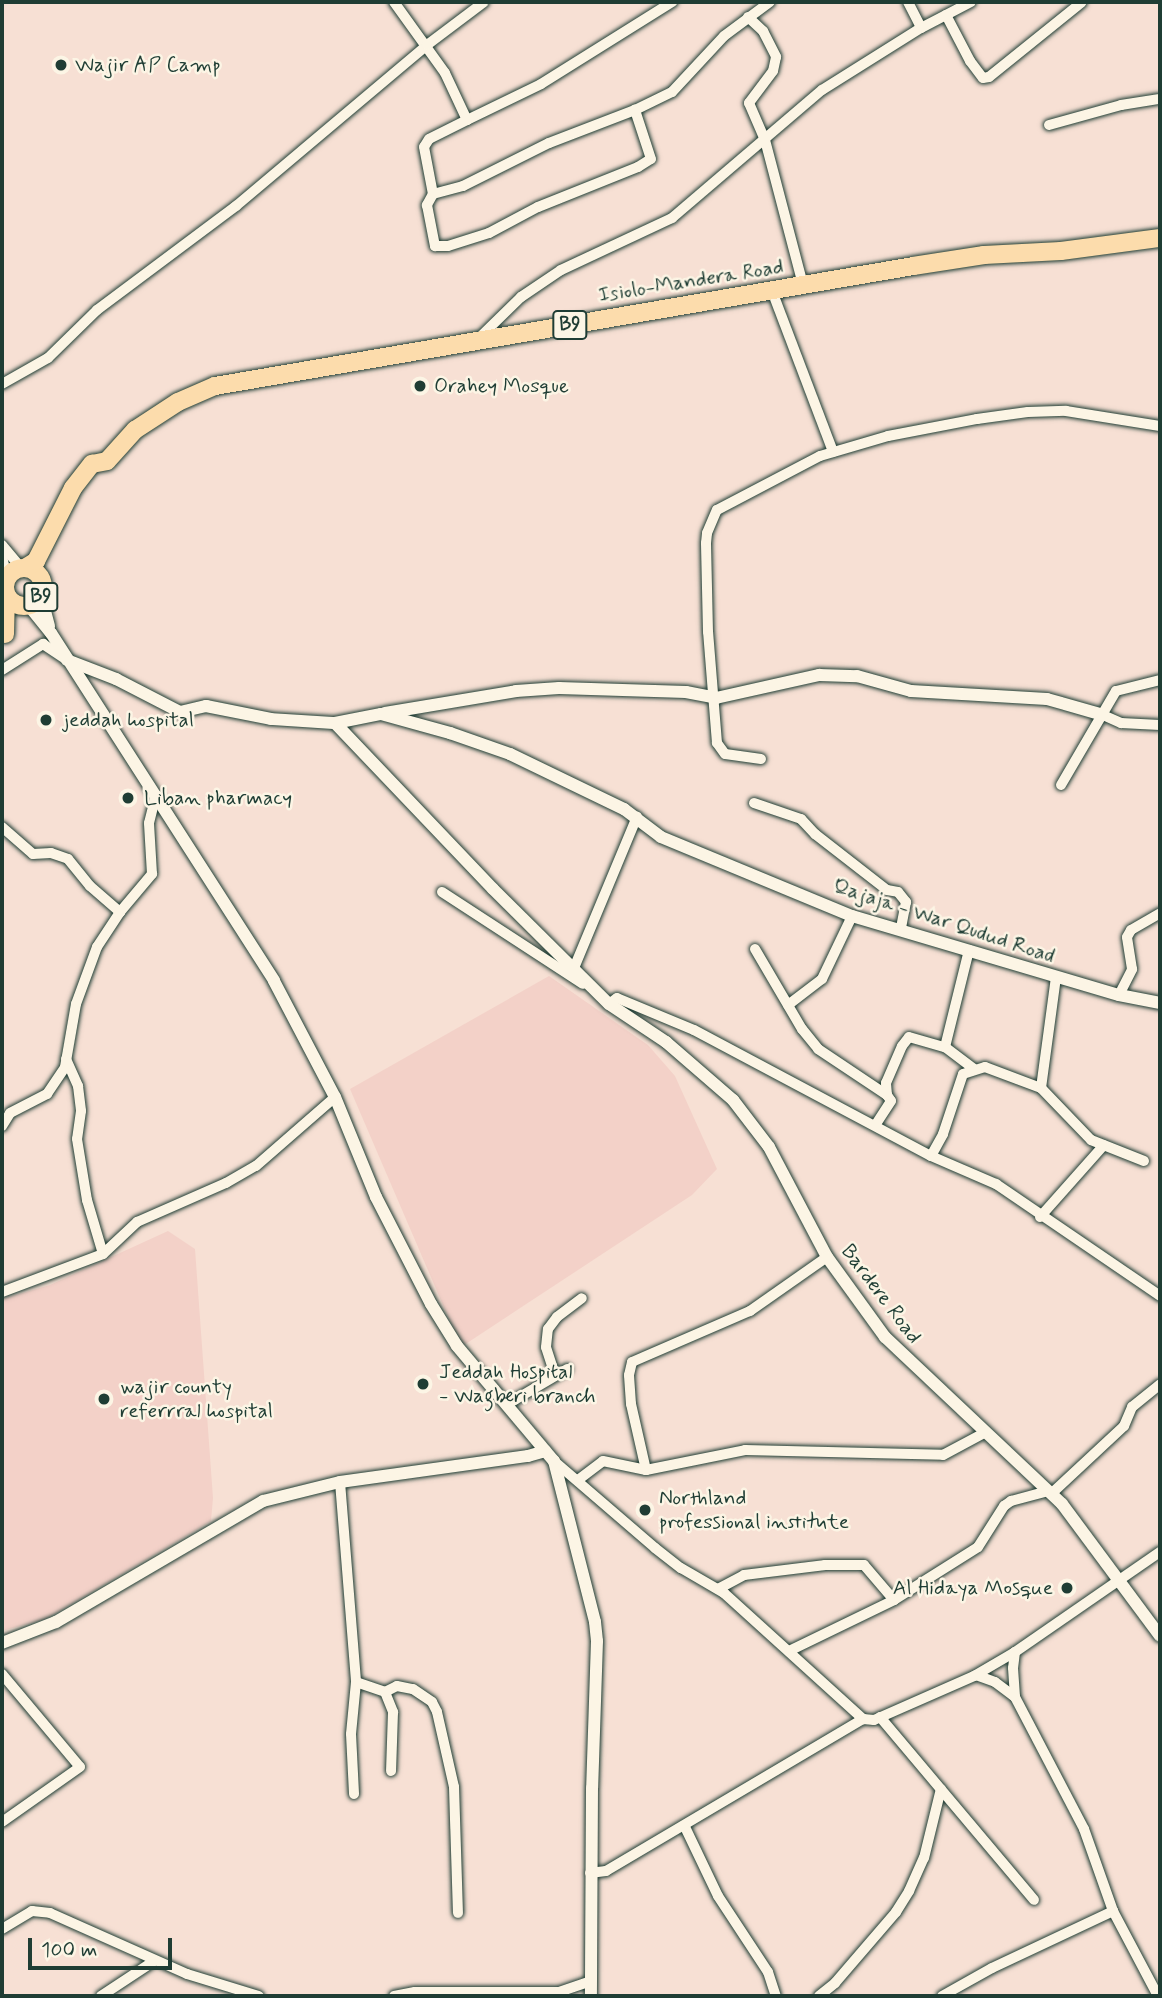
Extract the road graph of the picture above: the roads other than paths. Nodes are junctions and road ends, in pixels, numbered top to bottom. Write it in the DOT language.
graph roads {
  1 [pos="394,2"];
  2 [pos="484,2"];
  3 [pos="673,2"];
  4 [pos="770,2"];
  5 [pos="908,2"];
  6 [pos="971,2"];
  7 [pos="1082,2"];
  8 [pos="946,15"];
  9 [pos="748,17"];
  10 [pos="921,28"];
  11 [pos="427,45"];
  12 [pos="1160,99"];
  13 [pos="635,110"];
  14 [pos="467,120"];
  15 [pos="1049,125"];
  16 [pos="765,140"];
  17 [pos="433,194"];
  18 [pos="1160,238"];
  19 [pos="803,285"];
  20 [pos="772,291"];
  21 [pos="474,343"];
  22 [pos="2,369"];
  23 [pos="6,382"];
  24 [pos="1145,425"];
  25 [pos="1160,426"];
  26 [pos="1160,432"];
  27 [pos="833,452"];
  28 [pos="48,539"];
  29 [pos="2,545"];
  30 [pos="2,556"];
  31 [pos="15,577"];
  32 [pos="34,597"];
  33 [pos="4,637"];
  34 [pos="67,660"];
  35 [pos="2,670"];
  36 [pos="1160,680"];
  37 [pos="716,698"];
  38 [pos="382,714"];
  39 [pos="1103,715"];
  40 [pos="335,723"];
  41 [pos="1160,725"];
  42 [pos="761,759"];
  43 [pos="1061,785"];
  44 [pos="156,795"];
  45 [pos="754,803"];
  46 [pos="637,817"];
  47 [pos="2,827"];
  48 [pos="442,892"];
  49 [pos="120,912"];
  50 [pos="1160,913"];
  51 [pos="852,916"];
  52 [pos="901,928"];
  53 [pos="755,949"];
  54 [pos="969,950"];
  55 [pos="574,968"];
  56 [pos="1056,977"];
  57 [pos="1119,995"];
  58 [pos="1159,1000"];
  59 [pos="608,1003"];
  60 [pos="788,1005"];
  61 [pos="945,1047"];
  62 [pos="65,1057"];
  63 [pos="974,1069"];
  64 [pos="1041,1088"];
  65 [pos="887,1094"];
  66 [pos="335,1097"];
  67 [pos="876,1124"];
  68 [pos="2,1126"];
  69 [pos="1104,1144"];
  70 [pos="931,1156"];
  71 [pos="1144,1161"];
  72 [pos="1040,1217"];
  73 [pos="103,1254"];
  74 [pos="827,1257"];
  75 [pos="2,1292"];
  76 [pos="1160,1296"];
  77 [pos="582,1298"];
  78 [pos="567,1368"];
  79 [pos="555,1375"];
  80 [pos="1160,1384"];
  81 [pos="506,1405"];
  82 [pos="986,1432"];
  83 [pos="545,1451"];
  84 [pos="554,1461"];
  85 [pos="646,1470"];
  86 [pos="578,1480"];
  87 [pos="341,1482"];
  88 [pos="1050,1493"];
  89 [pos="1160,1552"];
  90 [pos="1121,1580"];
  91 [pos="718,1589"];
  92 [pos="894,1600"];
  93 [pos="1160,1636"];
  94 [pos="2,1643"];
  95 [pos="789,1651"];
  96 [pos="1015,1652"];
  97 [pos="2,1674"];
  98 [pos="976,1675"];
  99 [pos="356,1682"];
  100 [pos="385,1692"];
  101 [pos="1015,1697"];
  102 [pos="880,1717"];
  103 [pos="863,1719"];
  104 [pos="391,1771"];
  105 [pos="941,1789"];
  106 [pos="354,1794"];
  107 [pos="2,1822"];
  108 [pos="685,1827"];
  109 [pos="590,1873"];
  110 [pos="1034,1900"];
  111 [pos="1113,1911"];
  112 [pos="458,1913"];
  113 [pos="2,1929"];
  114 [pos="154,1961"];
  115 [pos="592,1981"];
  116 [pos="559,1992"];
  117 [pos="514,1994"];
  118 [pos="101,1996"];
  119 [pos="259,1996"];
  120 [pos="394,1996"];
  121 [pos="572,1996"];
  122 [pos="591,1996"];
  123 [pos="776,1996"];
  124 [pos="819,1996"];
  125 [pos="943,1996"];
  126 [pos="1158,1996"];
  1 -- 11 [label="street"];
  2 -- 11 [label="street"];
  3 -- 14 [label="street"];
  4 -- 9 [label="street"];
  5 -- 10 [label="street"];
  6 -- 8 [label="street"];
  7 -- 8 [label="street"];
  8 -- 10 [label="street"];
  9 -- 13 [label="street"];
  9 -- 16 [label="street"];
  10 -- 16 [label="street"];
  11 -- 14 [label="street"];
  11 -- 23 [label="street"];
  12 -- 15 [label="street"];
  13 -- 17 [label="street"];
  13 -- 17 [label="street"];
  14 -- 17 [label="street"];
  16 -- 19 [label="street"];
  16 -- 21 [label="street"];
  18 -- 19 [label="highway, Isiolo-Mandera Road / B9"];
  19 -- 20 [label="highway, Isiolo-Mandera Road / B9"];
  20 -- 21 [label="highway, Isiolo-Mandera Road / B9"];
  20 -- 27 [label="street"];
  21 -- 28 [label="highway, Isiolo-Mandera Road / B9"];
  22 -- 23 [label="street"];
  24 -- 25 [label="street"];
  24 -- 26 [label="street"];
  24 -- 27 [label="street"];
  27 -- 37 [label="street"];
  28 -- 31 [label="highway, Isiolo-Mandera Road / B9"];
  28 -- 32 [label="highway, Isiolo-Mandera Road / B9"];
  29 -- 31 [label="street"];
  30 -- 31 [label="street"];
  31 -- 32 [label="highway, B9"];
  31 -- 32 [label="highway, B9"];
  31 -- 33 [label="highway, Isiolo-Mandera Road / B9"];
  32 -- 33 [label="highway, Isiolo-Mandera Road / B9"];
  32 -- 34 [label="street"];
  34 -- 35 [label="street"];
  34 -- 40 [label="street, Qajaja - War Qudud Road"];
  34 -- 44 [label="street"];
  36 -- 39 [label="street"];
  37 -- 38 [label="street"];
  37 -- 39 [label="street"];
  37 -- 42 [label="street"];
  38 -- 40 [label="street, Qajaja - War Qudud Road"];
  38 -- 46 [label="street, Qajaja - War Qudud Road"];
  39 -- 41 [label="street"];
  39 -- 43 [label="street"];
  40 -- 55 [label="street, Bardere Road"];
  44 -- 49 [label="street"];
  44 -- 66 [label="street"];
  45 -- 52 [label="street"];
  46 -- 51 [label="street, Qajaja - War Qudud Road"];
  46 -- 55 [label="street"];
  47 -- 49 [label="street"];
  48 -- 59 [label="street"];
  49 -- 62 [label="street"];
  50 -- 57 [label="street"];
  51 -- 52 [label="street, Qajaja - War Qudud Road"];
  51 -- 60 [label="street"];
  52 -- 54 [label="street, Qajaja - War Qudud Road"];
  53 -- 60 [label="street"];
  54 -- 56 [label="street, Qajaja - War Qudud Road"];
  54 -- 61 [label="street"];
  55 -- 59 [label="street, Bardere Road"];
  56 -- 57 [label="street, Qajaja - War Qudud Road"];
  56 -- 64 [label="street"];
  57 -- 58 [label="street, Qajaja - War Qudud Road"];
  59 -- 67 [label="street"];
  59 -- 74 [label="street, Bardere Road"];
  60 -- 65 [label="street"];
  61 -- 63 [label="street"];
  61 -- 65 [label="street"];
  62 -- 68 [label="street"];
  62 -- 73 [label="street"];
  63 -- 64 [label="street"];
  63 -- 70 [label="street"];
  64 -- 69 [label="street"];
  65 -- 67 [label="street"];
  66 -- 73 [label="street"];
  66 -- 81 [label="street"];
  67 -- 70 [label="street"];
  69 -- 71 [label="street"];
  69 -- 72 [label="street"];
  70 -- 72 [label="street"];
  72 -- 76 [label="street"];
  73 -- 75 [label="street"];
  74 -- 82 [label="street, Bardere Road"];
  74 -- 85 [label="street"];
  77 -- 79 [label="street"];
  78 -- 79 [label="street"];
  79 -- 81 [label="street"];
  80 -- 88 [label="street"];
  81 -- 83 [label="street"];
  82 -- 85 [label="street"];
  82 -- 88 [label="street, Bardere Road"];
  83 -- 84 [label="street"];
  83 -- 87 [label="street"];
  84 -- 86 [label="street"];
  84 -- 109 [label="street"];
  85 -- 86 [label="street"];
  86 -- 91 [label="street"];
  87 -- 94 [label="street"];
  87 -- 99 [label="street"];
  88 -- 90 [label="street, Bardere Road"];
  88 -- 92 [label="street"];
  89 -- 90 [label="street"];
  90 -- 93 [label="street, Bardere Road"];
  90 -- 96 [label="street"];
  91 -- 92 [label="street"];
  91 -- 95 [label="street"];
  92 -- 95 [label="street"];
  95 -- 103 [label="street"];
  96 -- 98 [label="street"];
  96 -- 101 [label="street"];
  97 -- 107 [label="street"];
  98 -- 101 [label="street"];
  98 -- 102 [label="street"];
  99 -- 100 [label="street"];
  99 -- 106 [label="street"];
  100 -- 104 [label="street"];
  100 -- 112 [label="street"];
  101 -- 111 [label="street"];
  102 -- 103 [label="street"];
  102 -- 105 [label="street"];
  103 -- 108 [label="street"];
  105 -- 110 [label="street"];
  105 -- 124 [label="street"];
  108 -- 109 [label="street"];
  108 -- 123 [label="street"];
  109 -- 115 [label="street"];
  111 -- 125 [label="street"];
  111 -- 126 [label="street"];
  113 -- 114 [label="street"];
  114 -- 118 [label="street"];
  114 -- 119 [label="street"];
  115 -- 116 [label="street"];
  115 -- 122 [label="street"];
  116 -- 117 [label="street"];
  116 -- 121 [label="street"];
  117 -- 120 [label="street"];
}
